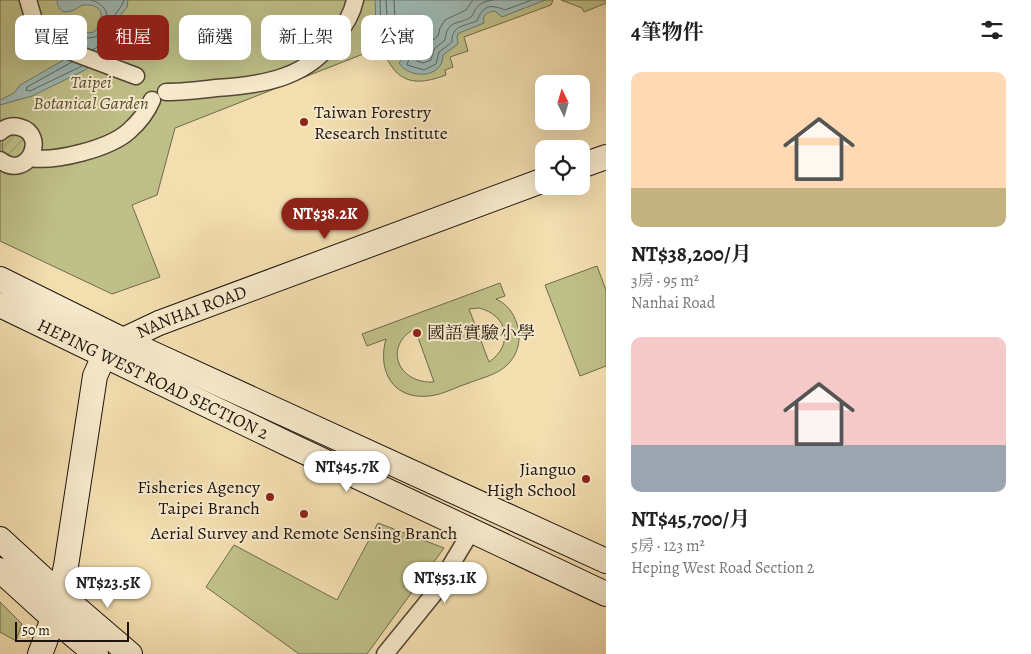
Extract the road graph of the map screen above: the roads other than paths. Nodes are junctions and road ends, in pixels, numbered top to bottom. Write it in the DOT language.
graph roads {
  1 [pos="28,0"];
  2 [pos="355,0"];
  3 [pos="136,76"];
  4 [pos="166,92"];
  5 [pos="152,100"];
  6 [pos="0,132"];
  7 [pos="606,157"];
  8 [pos="30,158"];
  9 [pos="590,163"];
  10 [pos="2,168"];
  11 [pos="535,183"];
  12 [pos="0,278"];
  13 [pos="0,305"];
  14 [pos="123,340"];
  15 [pos="104,356"];
  16 [pos="472,530"];
  17 [pos="0,539"];
  18 [pos="606,561"];
  19 [pos="0,570"];
  20 [pos="60,594"];
  21 [pos="606,594"];
  22 [pos="53,618"];
  23 [pos="40,654"];
  24 [pos="96,654"];
  25 [pos="130,654"];
  26 [pos="386,654"];
  1 -- 3 [label="street"];
  2 -- 4 [label="street"];
  5 -- 8 [label="street"];
  6 -- 8 [label="street"];
  7 -- 9 [label="main road"];
  8 -- 10 [label="street"];
  11 -- 14 [label="main road, NANHAI ROAD"];
  12 -- 14 [label="main road, HEPING WEST ROAD SECTION 2"];
  13 -- 15 [label="main road, HEPING WEST ROAD SECTION 2"];
  14 -- 15 [label="main road, NANHAI ROAD"];
  14 -- 18 [label="main road, HEPING WEST ROAD SECTION 2"];
  15 -- 16 [label="main road, HEPING WEST ROAD SECTION 2"];
  15 -- 20 [label="main road, NANHAI ROAD"];
  16 -- 21 [label="main road, HEPING WEST ROAD SECTION 2"];
  16 -- 26 [label="street"];
  17 -- 20 [label="main road"];
  19 -- 22 [label="main road"];
  20 -- 22 [label="main road, NANHAI ROAD"];
  20 -- 25 [label="main road"];
  22 -- 23 [label="main road, NANHAI ROAD"];
  22 -- 24 [label="main road"];
}
